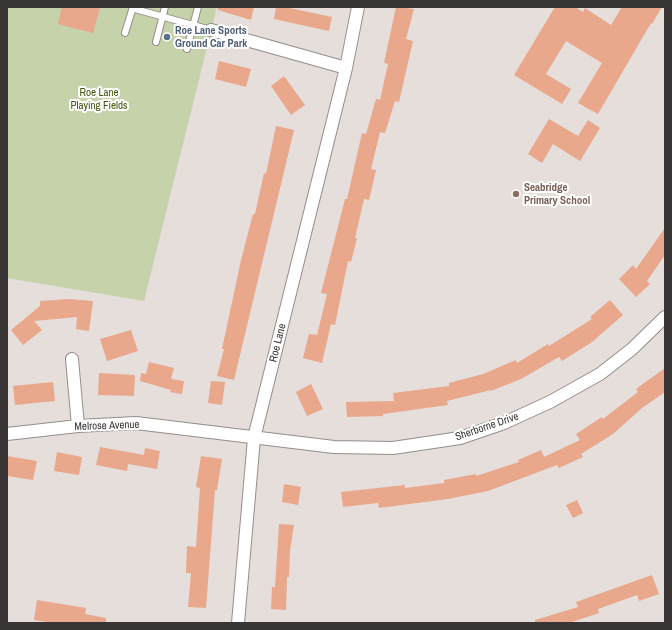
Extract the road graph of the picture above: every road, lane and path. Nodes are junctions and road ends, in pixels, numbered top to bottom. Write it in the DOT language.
graph roads {
  1 [pos="133,7"];
  2 [pos="165,7"];
  3 [pos="198,7"];
  4 [pos="358,7"];
  5 [pos="162,16"];
  6 [pos="193,25"];
  7 [pos="210,30"];
  8 [pos="125,33"];
  9 [pos="156,42"];
  10 [pos="187,49"];
  11 [pos="346,68"];
  12 [pos="665,317"];
  13 [pos="72,359"];
  14 [pos="78,426"];
  15 [pos="7,434"];
  16 [pos="254,438"];
  17 [pos="238,623"];
  1 -- 5 [label="lane"];
  1 -- 8 [label="lane"];
  2 -- 5 [label="lane"];
  3 -- 6 [label="lane"];
  4 -- 11 [label="street, Roe Lane"];
  5 -- 6 [label="lane"];
  5 -- 9 [label="lane"];
  6 -- 7 [label="lane"];
  6 -- 10 [label="lane"];
  7 -- 11 [label="street"];
  11 -- 16 [label="street, Roe Lane"];
  12 -- 16 [label="street, Sherborne Drive"];
  13 -- 14 [label="street"];
  14 -- 15 [label="street, Melrose Avenue"];
  14 -- 16 [label="street, Melrose Avenue"];
  16 -- 17 [label="street, Roe Lane"];
}
